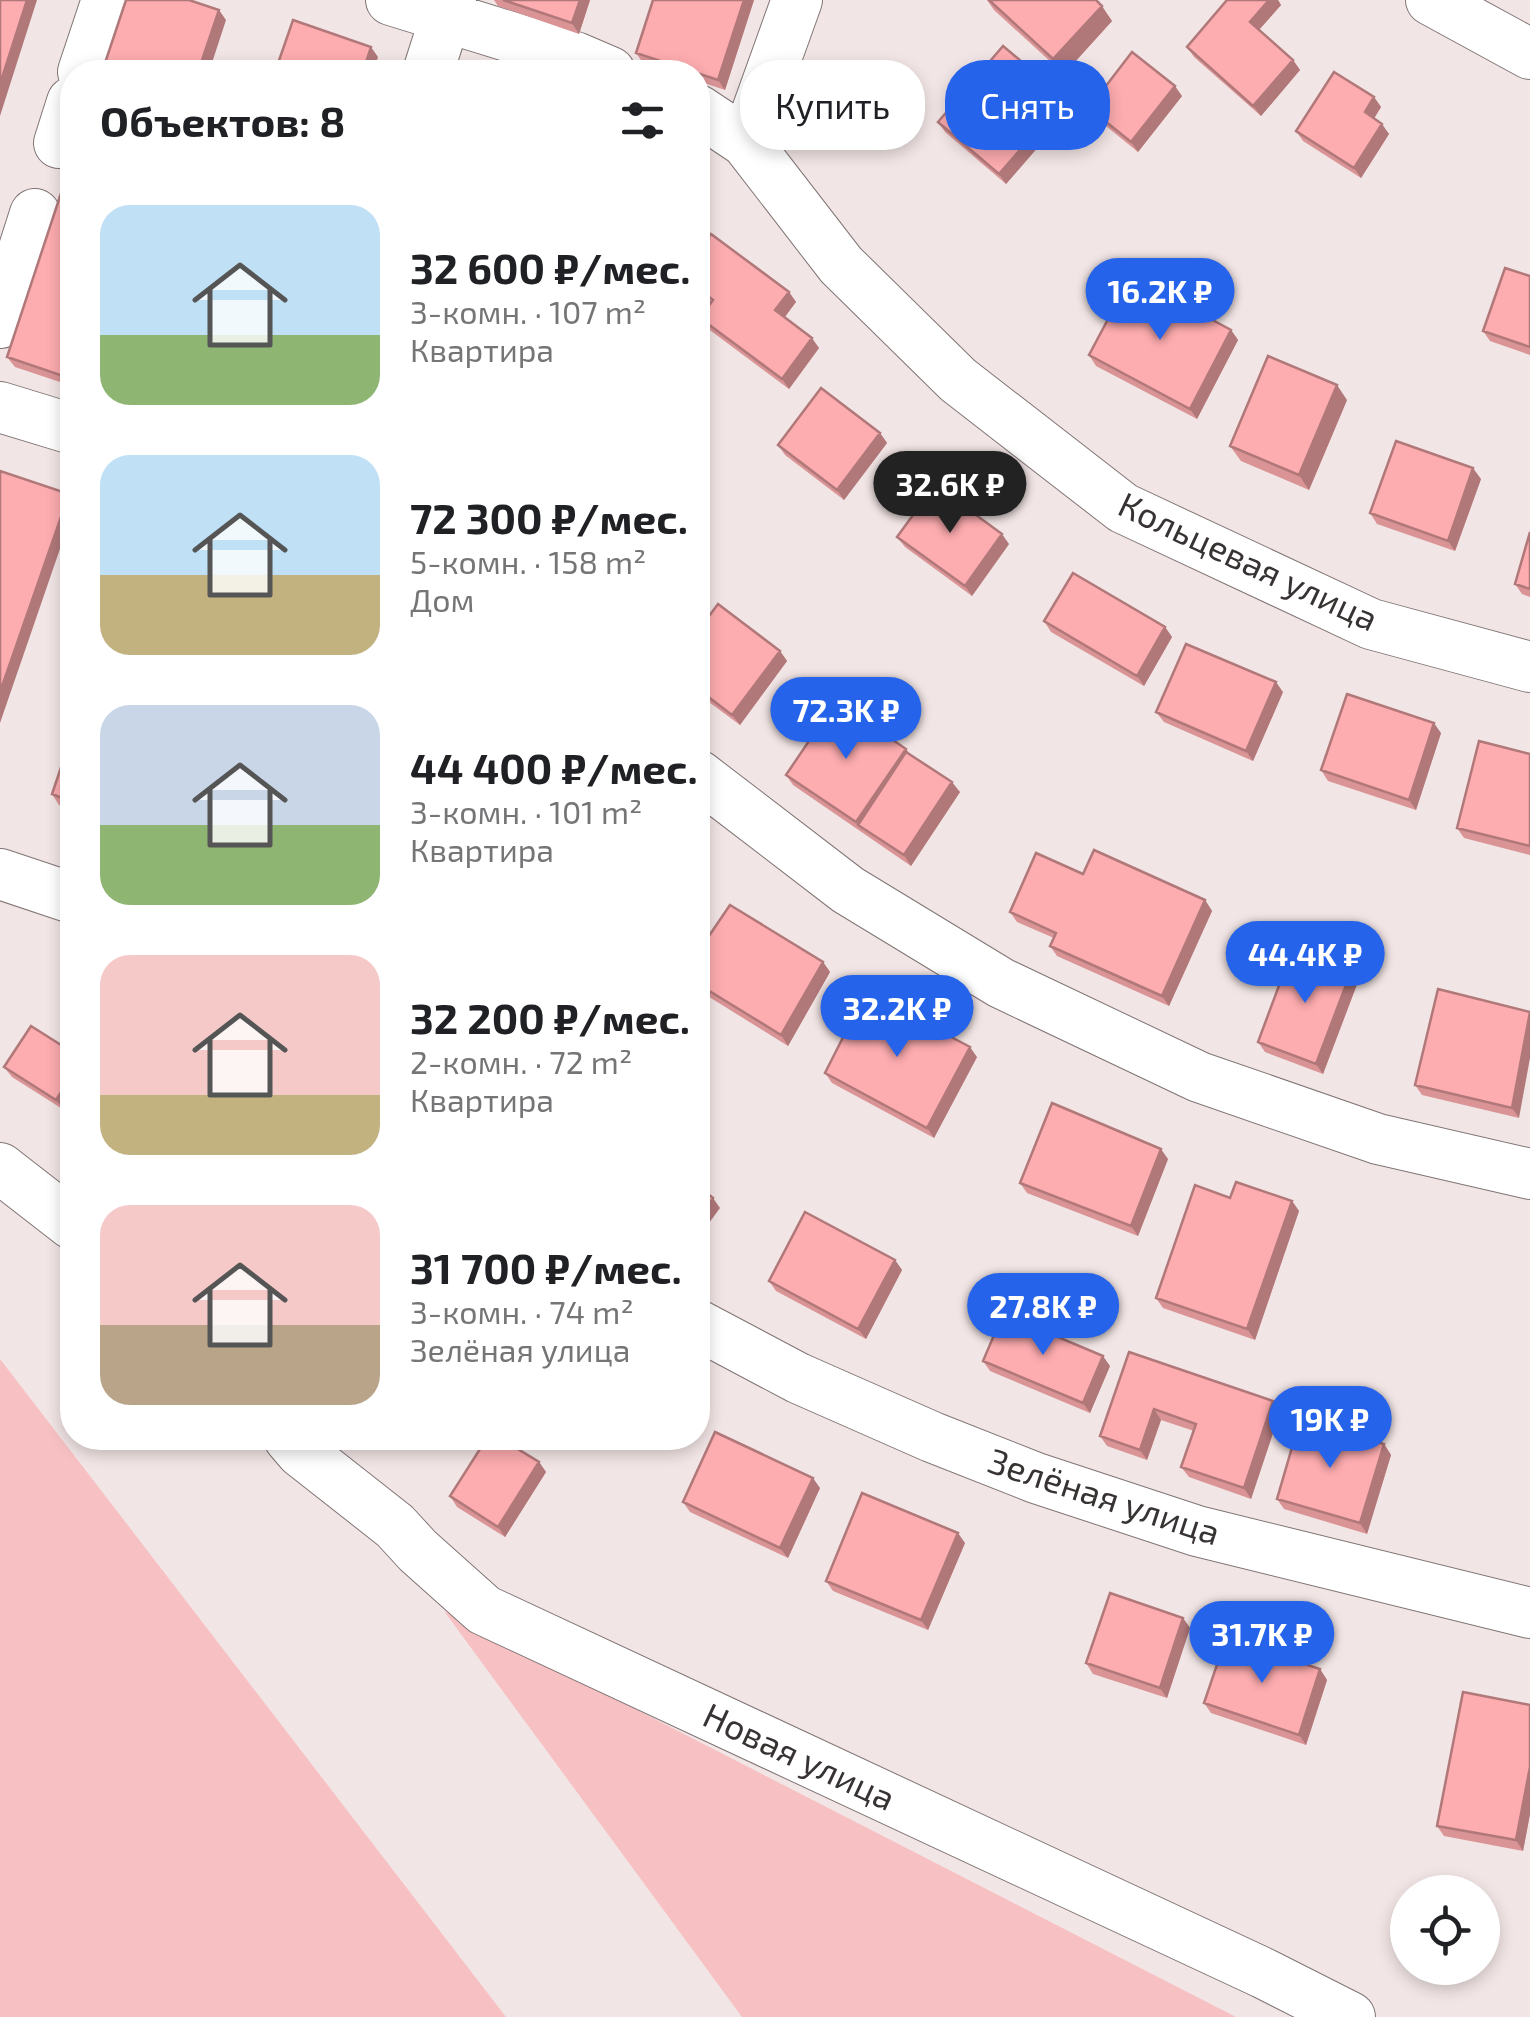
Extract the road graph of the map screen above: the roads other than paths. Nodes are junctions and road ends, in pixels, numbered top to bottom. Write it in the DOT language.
graph roads {
  1 [pos="107,0"];
  2 [pos="392,0"];
  3 [pos="797,0"];
  4 [pos="1431,0"];
  5 [pos="448,8"];
  6 [pos="1530,54"];
  7 [pos="86,60"];
  8 [pos="432,60"];
  9 [pos="580,60"];
  10 [pos="775,60"];
  11 [pos="710,118"];
  12 [pos="740,138"];
  13 [pos="752,150"];
  14 [pos="35,214"];
  15 [pos="0,323"];
  16 [pos="0,407"];
  17 [pos="60,424"];
  18 [pos="1530,667"];
  19 [pos="710,783"];
  20 [pos="0,874"];
  21 [pos="60,894"];
  22 [pos="0,1168"];
  23 [pos="1530,1174"];
  24 [pos="60,1215"];
  25 [pos="710,1332"];
  26 [pos="299,1450"];
  27 [pos="1530,1613"];
  28 [pos="1350,2017"];
  1 -- 7 [label="street"];
  2 -- 5 [label="street"];
  3 -- 10 [label="street"];
  4 -- 6 [label="street"];
  5 -- 8 [label="street"];
  5 -- 9 [label="street"];
  11 -- 12 [label="street, Кольцевая улица"];
  13 -- 18 [label="street, Кольцевая улица"];
  14 -- 15 [label="street"];
  16 -- 17 [label="street"];
  19 -- 23 [label="street"];
  20 -- 21 [label="street"];
  22 -- 24 [label="street"];
  25 -- 27 [label="street, Зелёная улица"];
  26 -- 28 [label="street, Новая улица"];
}
